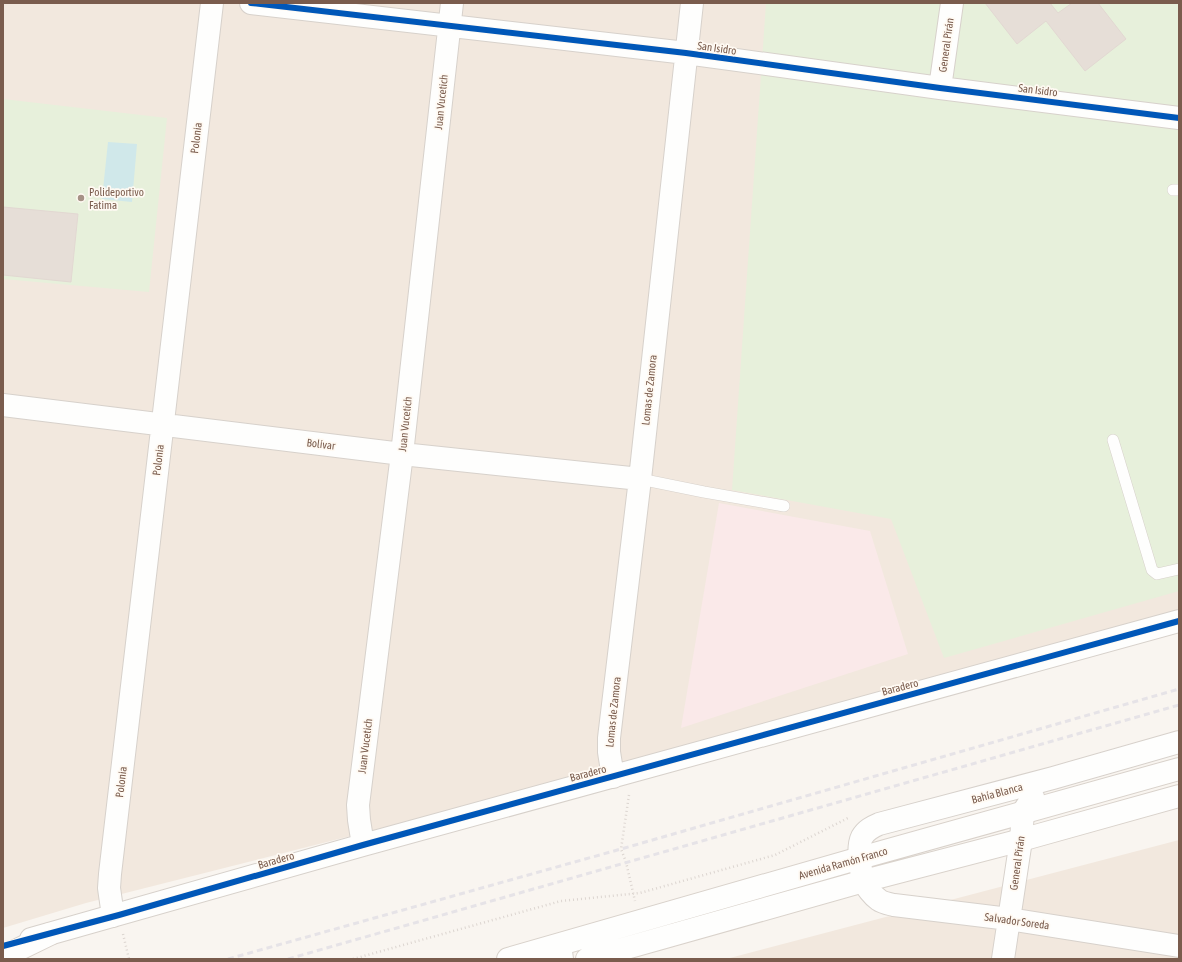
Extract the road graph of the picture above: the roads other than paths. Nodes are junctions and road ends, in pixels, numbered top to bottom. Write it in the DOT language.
graph roads {
  1 [pos="212,3"];
  2 [pos="251,3"];
  3 [pos="452,3"];
  4 [pos="692,3"];
  5 [pos="952,3"];
  6 [pos="449,26"];
  7 [pos="686,53"];
  8 [pos="940,88"];
  9 [pos="1179,118"];
  10 [pos="3,405"];
  11 [pos="162,424"];
  12 [pos="1113,440"];
  13 [pos="402,454"];
  14 [pos="640,479"];
  15 [pos="784,506"];
  16 [pos="1179,568"];
  17 [pos="1179,621"];
  18 [pos="1179,742"];
  19 [pos="1179,769"];
  20 [pos="622,774"];
  21 [pos="1053,778"];
  22 [pos="1179,796"];
  23 [pos="1023,812"];
  24 [pos="1021,840"];
  25 [pos="363,845"];
  26 [pos="860,858"];
  27 [pos="864,881"];
  28 [pos="113,916"];
  29 [pos="1009,919"];
  30 [pos="50,934"];
  31 [pos="3,946"];
  32 [pos="1179,946"];
  33 [pos="561,952"];
  34 [pos="3,956"];
  35 [pos="508,959"];
  36 [pos="587,959"];
  37 [pos="1003,959"];
  1 -- 11 [label="street, Polonia"];
  2 -- 6 [label="street, San Isidro"];
  3 -- 6 [label="street, Juan Vucetich"];
  4 -- 7 [label="street, Lomas de Zamora"];
  5 -- 8 [label="street, General Pirán"];
  6 -- 7 [label="street, San Isidro"];
  6 -- 13 [label="street, Juan Vucetich"];
  7 -- 8 [label="street, San Isidro"];
  7 -- 14 [label="street, Lomas de Zamora"];
  8 -- 9 [label="street, San Isidro"];
  10 -- 11 [label="street, Bolívar"];
  11 -- 13 [label="street, Bolívar"];
  11 -- 28 [label="street, Polonia"];
  12 -- 16 [label="lane"];
  13 -- 14 [label="street, Bolívar"];
  13 -- 25 [label="street, Juan Vucetich"];
  14 -- 15 [label="lane"];
  14 -- 20 [label="street, Lomas de Zamora"];
  17 -- 20 [label="street, Baradero"];
  18 -- 21 [label="street, Bahía Blanca"];
  19 -- 23 [label="street, Avenida Ramón Franco"];
  20 -- 25 [label="street, Baradero"];
  21 -- 23 [label="street"];
  21 -- 26 [label="street, Bahía Blanca"];
  22 -- 24 [label="street"];
  23 -- 24 [label="street, General Pirán"];
  23 -- 26 [label="street, Avenida Ramón Franco"];
  24 -- 27 [label="street"];
  24 -- 29 [label="street, General Pirán"];
  25 -- 28 [label="street, Baradero"];
  26 -- 27 [label="street, Bahía Blanca"];
  26 -- 33 [label="street, Avenida Ramón Franco"];
  27 -- 29 [label="street, Salvador Soreda"];
  27 -- 36 [label="street"];
  28 -- 30 [label="street, Baradero"];
  29 -- 32 [label="street, Salvador Soreda"];
  29 -- 37 [label="street, General Pirán"];
  30 -- 31 [label="street, Baradero"];
  30 -- 34 [label="street"];
  33 -- 35 [label="street, Avenida Ramón Franco"];
}
